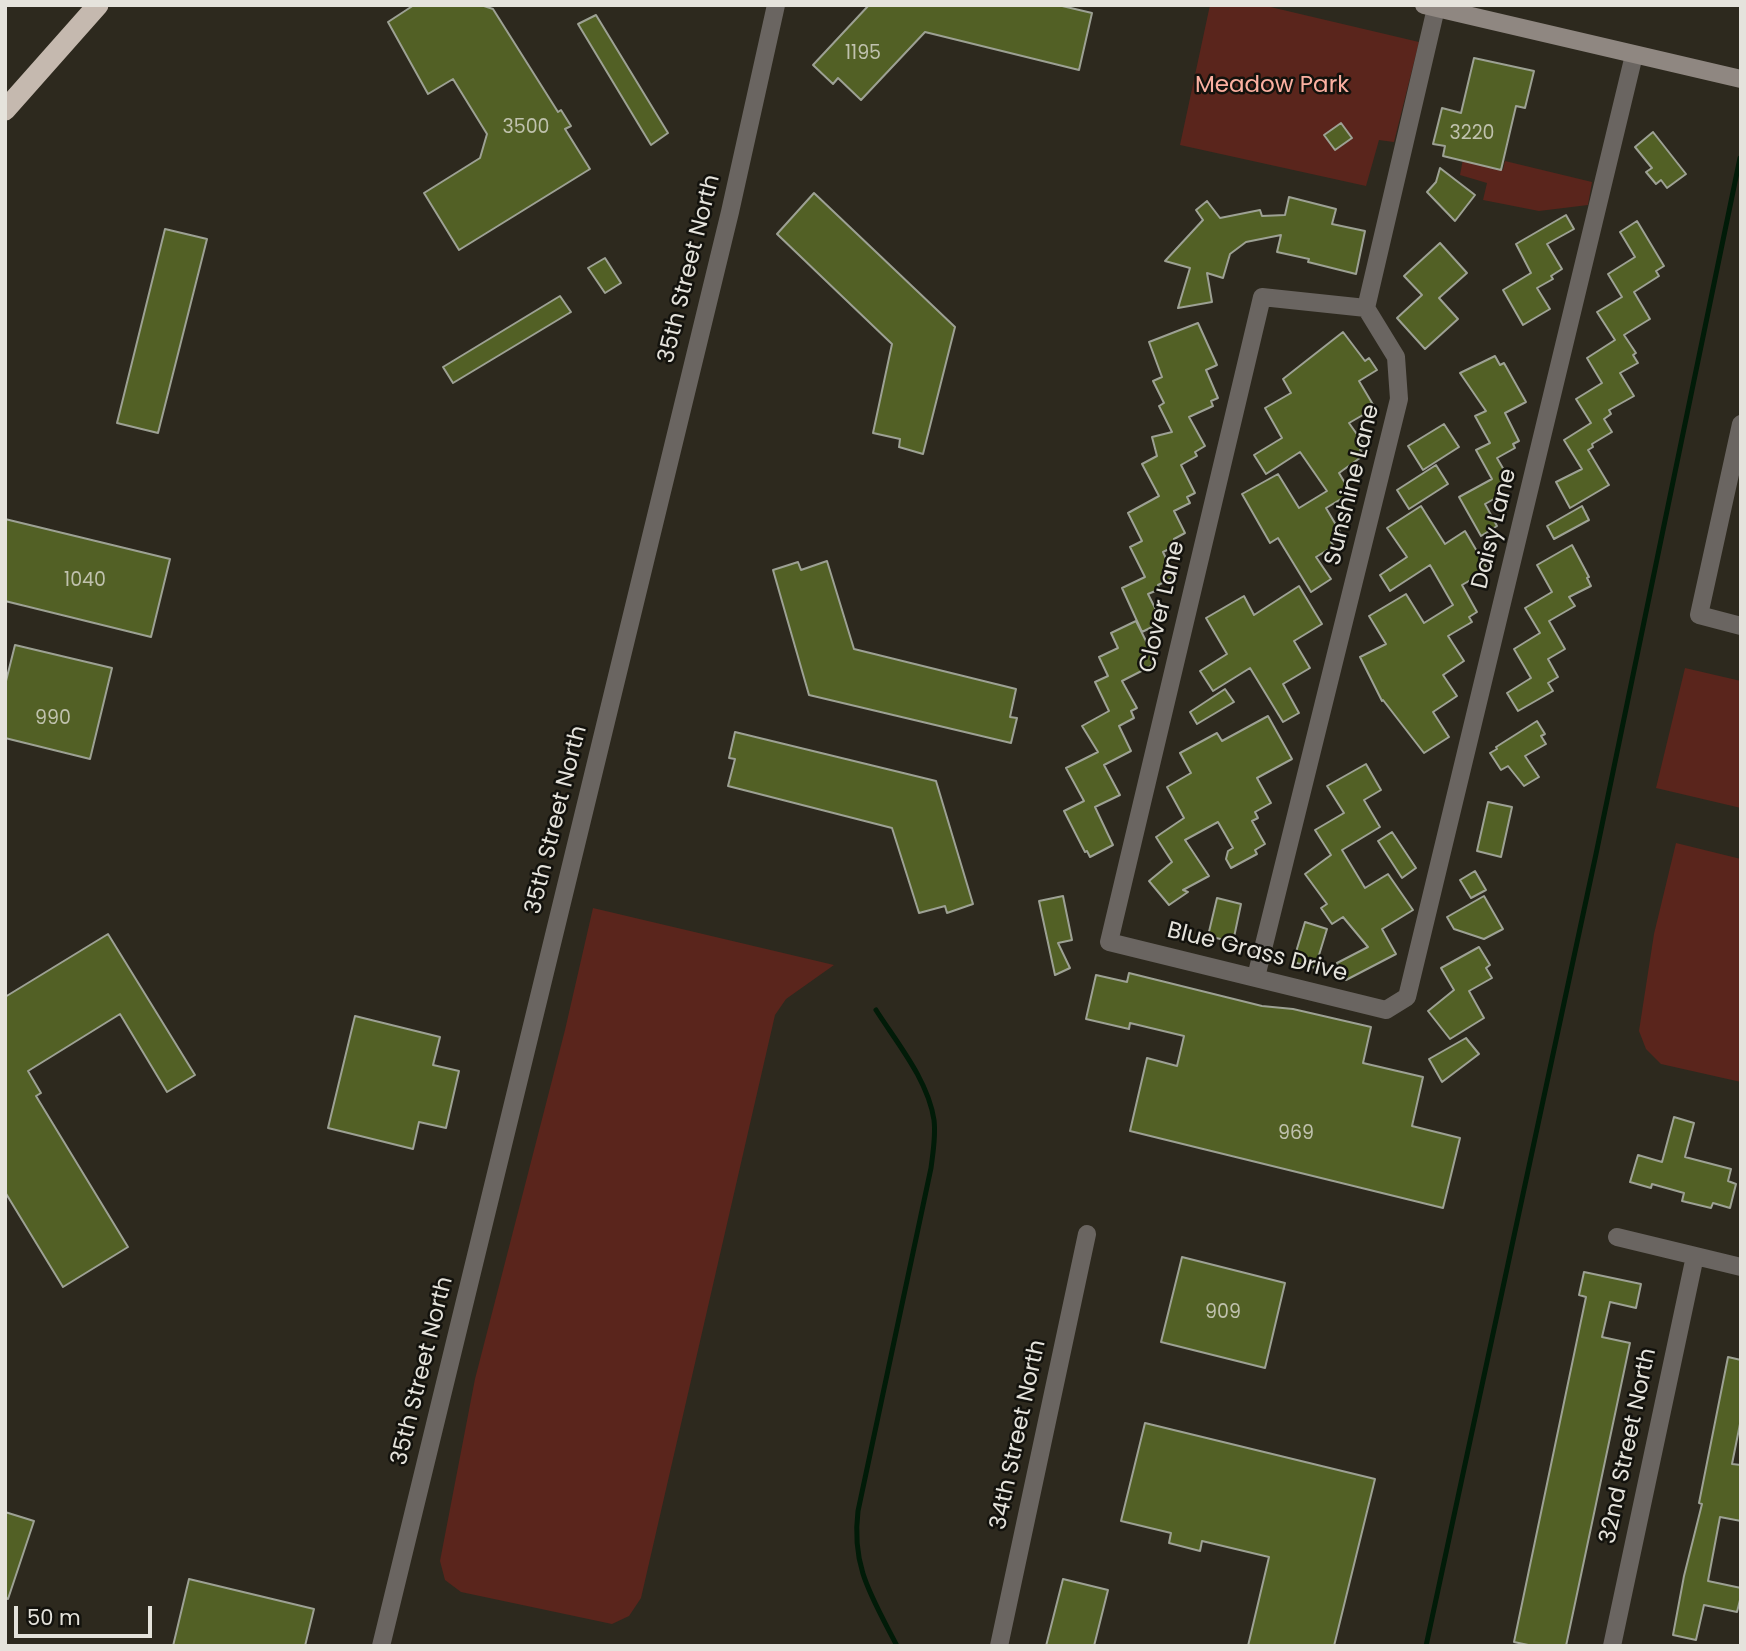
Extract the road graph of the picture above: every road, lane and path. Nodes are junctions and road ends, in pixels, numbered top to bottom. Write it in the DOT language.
graph roads {
  1 [pos="98,5"];
  2 [pos="776,5"];
  3 [pos="1430,7"];
  4 [pos="1634,55"];
  5 [pos="1741,79"];
  6 [pos="5,110"];
  7 [pos="1366,308"];
  8 [pos="1741,424"];
  9 [pos="1741,626"];
  10 [pos="1110,942"];
  11 [pos="1256,977"];
  12 [pos="1392,1006"];
  13 [pos="1087,1234"];
  14 [pos="1617,1237"];
  15 [pos="1695,1256"];
  16 [pos="1741,1267"];
  17 [pos="381,1646"];
  18 [pos="999,1646"];
  19 [pos="1612,1646"];
  1 -- 6 [label="highway"];
  2 -- 17 [label="street, 35th Street North"];
  3 -- 4 [label="main road"];
  3 -- 7 [label="street"];
  4 -- 5 [label="main road"];
  4 -- 12 [label="street, Daisy Lane"];
  7 -- 10 [label="street, Clover Lane"];
  7 -- 11 [label="street, Sunshine Lane"];
  8 -- 9 [label="street"];
  10 -- 11 [label="street, Blue Grass Drive"];
  11 -- 12 [label="street, Blue Grass Drive"];
  13 -- 18 [label="street, 34th Street North"];
  14 -- 15 [label="street"];
  15 -- 16 [label="street"];
  15 -- 19 [label="street, 32nd Street North"];
}
